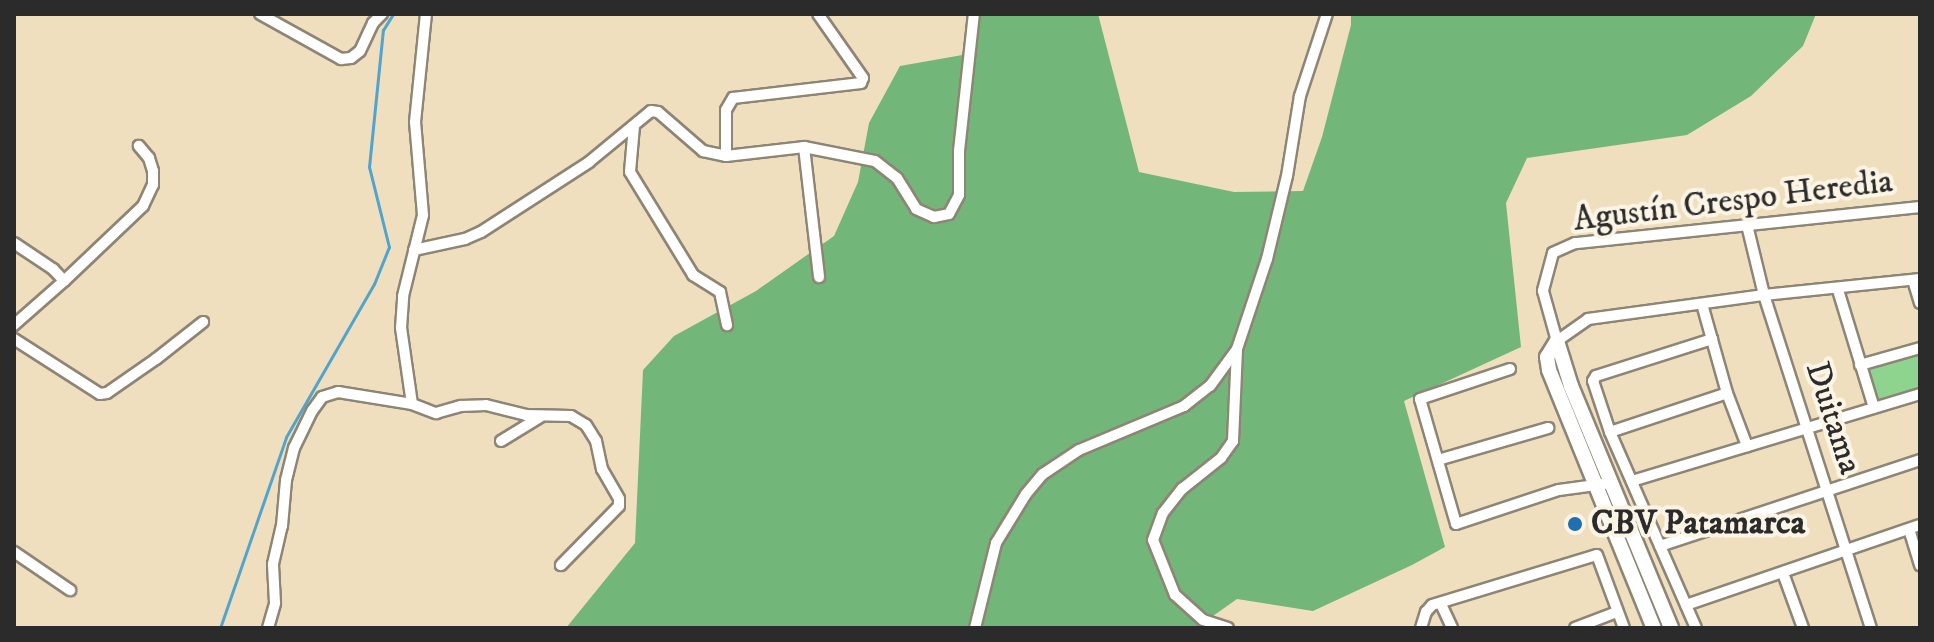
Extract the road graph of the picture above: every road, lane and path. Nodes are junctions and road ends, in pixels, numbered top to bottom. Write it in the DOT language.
graph roads {
  1 [pos="260,14"];
  2 [pos="382,14"];
  3 [pos="426,14"];
  4 [pos="818,14"];
  5 [pos="974,14"];
  6 [pos="1327,14"];
  7 [pos="635,124"];
  8 [pos="139,146"];
  9 [pos="804,147"];
  10 [pos="726,156"];
  11 [pos="1920,207"];
  12 [pos="1747,225"];
  13 [pos="14,243"];
  14 [pos="414,250"];
  15 [pos="819,277"];
  16 [pos="1917,280"];
  17 [pos="64,281"];
  18 [pos="1838,290"];
  19 [pos="1764,295"];
  20 [pos="1920,303"];
  21 [pos="1702,304"];
  22 [pos="203,322"];
  23 [pos="14,325"];
  24 [pos="727,325"];
  25 [pos="14,339"];
  26 [pos="1712,339"];
  27 [pos="1557,341"];
  28 [pos="1920,348"];
  29 [pos="1237,349"];
  30 [pos="1860,365"];
  31 [pos="1510,369"];
  32 [pos="1727,393"];
  33 [pos="1920,394"];
  34 [pos="412,404"];
  35 [pos="1874,408"];
  36 [pos="542,416"];
  37 [pos="1548,428"];
  38 [pos="1807,429"];
  39 [pos="1610,432"];
  40 [pos="501,441"];
  41 [pos="1747,446"];
  42 [pos="1438,460"];
  43 [pos="1920,460"];
  44 [pos="1632,481"];
  45 [pos="1595,482"];
  46 [pos="1611,483"];
  47 [pos="1827,490"];
  48 [pos="1915,527"];
  49 [pos="1660,546"];
  50 [pos="1848,550"];
  51 [pos="14,552"];
  52 [pos="561,565"];
  53 [pos="1920,565"];
  54 [pos="1783,573"];
  55 [pos="70,590"];
  56 [pos="1441,604"];
  57 [pos="1686,605"];
  58 [pos="1617,612"];
  59 [pos="1802,626"];
  60 [pos="268,628"];
  61 [pos="975,628"];
  62 [pos="1228,628"];
  63 [pos="1421,628"];
  64 [pos="1452,628"];
  65 [pos="1578,628"];
  66 [pos="1624,628"];
  67 [pos="1654,628"];
  68 [pos="1671,628"];
  69 [pos="1696,628"];
  70 [pos="1789,628"];
  71 [pos="1871,628"];
  1 -- 2 [label="street"];
  3 -- 14 [label="street"];
  4 -- 10 [label="street"];
  5 -- 9 [label="street"];
  6 -- 29 [label="street"];
  7 -- 10 [label="street"];
  7 -- 14 [label="street"];
  7 -- 24 [label="street"];
  8 -- 17 [label="street"];
  9 -- 10 [label="street"];
  9 -- 15 [label="street"];
  11 -- 12 [label="street, Agustín Crespo Heredia"];
  12 -- 19 [label="street, Duitama"];
  12 -- 27 [label="street, Agustín Crespo Heredia"];
  13 -- 17 [label="street"];
  14 -- 34 [label="street"];
  16 -- 18 [label="street"];
  16 -- 20 [label="street"];
  17 -- 23 [label="street"];
  18 -- 19 [label="street"];
  18 -- 30 [label="street"];
  19 -- 21 [label="street"];
  19 -- 38 [label="street, Duitama"];
  21 -- 26 [label="street"];
  21 -- 27 [label="street"];
  22 -- 25 [label="street"];
  26 -- 32 [label="street"];
  26 -- 39 [label="street"];
  27 -- 45 [label="street"];
  27 -- 46 [label="street"];
  28 -- 30 [label="street"];
  29 -- 61 [label="street"];
  29 -- 62 [label="street"];
  30 -- 35 [label="street"];
  31 -- 42 [label="street"];
  32 -- 39 [label="street"];
  32 -- 41 [label="street"];
  33 -- 35 [label="street"];
  34 -- 36 [label="street"];
  34 -- 60 [label="street"];
  35 -- 38 [label="street"];
  36 -- 40 [label="street"];
  36 -- 52 [label="street"];
  37 -- 42 [label="street"];
  38 -- 41 [label="street"];
  38 -- 47 [label="street, Duitama"];
  39 -- 44 [label="street"];
  41 -- 44 [label="street"];
  42 -- 45 [label="street"];
  43 -- 47 [label="street"];
  44 -- 49 [label="street"];
  45 -- 46 [label="street"];
  45 -- 67 [label="street"];
  46 -- 68 [label="street"];
  47 -- 49 [label="street"];
  47 -- 50 [label="street, Duitama"];
  48 -- 50 [label="street"];
  48 -- 53 [label="street"];
  49 -- 57 [label="street"];
  50 -- 54 [label="street"];
  50 -- 71 [label="street, Duitama"];
  51 -- 55 [label="street"];
  54 -- 57 [label="street"];
  54 -- 59 [label="street"];
  56 -- 58 [label="street"];
  56 -- 63 [label="street"];
  56 -- 64 [label="street"];
  57 -- 69 [label="street"];
  58 -- 65 [label="street"];
  58 -- 66 [label="street"];
  59 -- 70 [label="street"];
}
